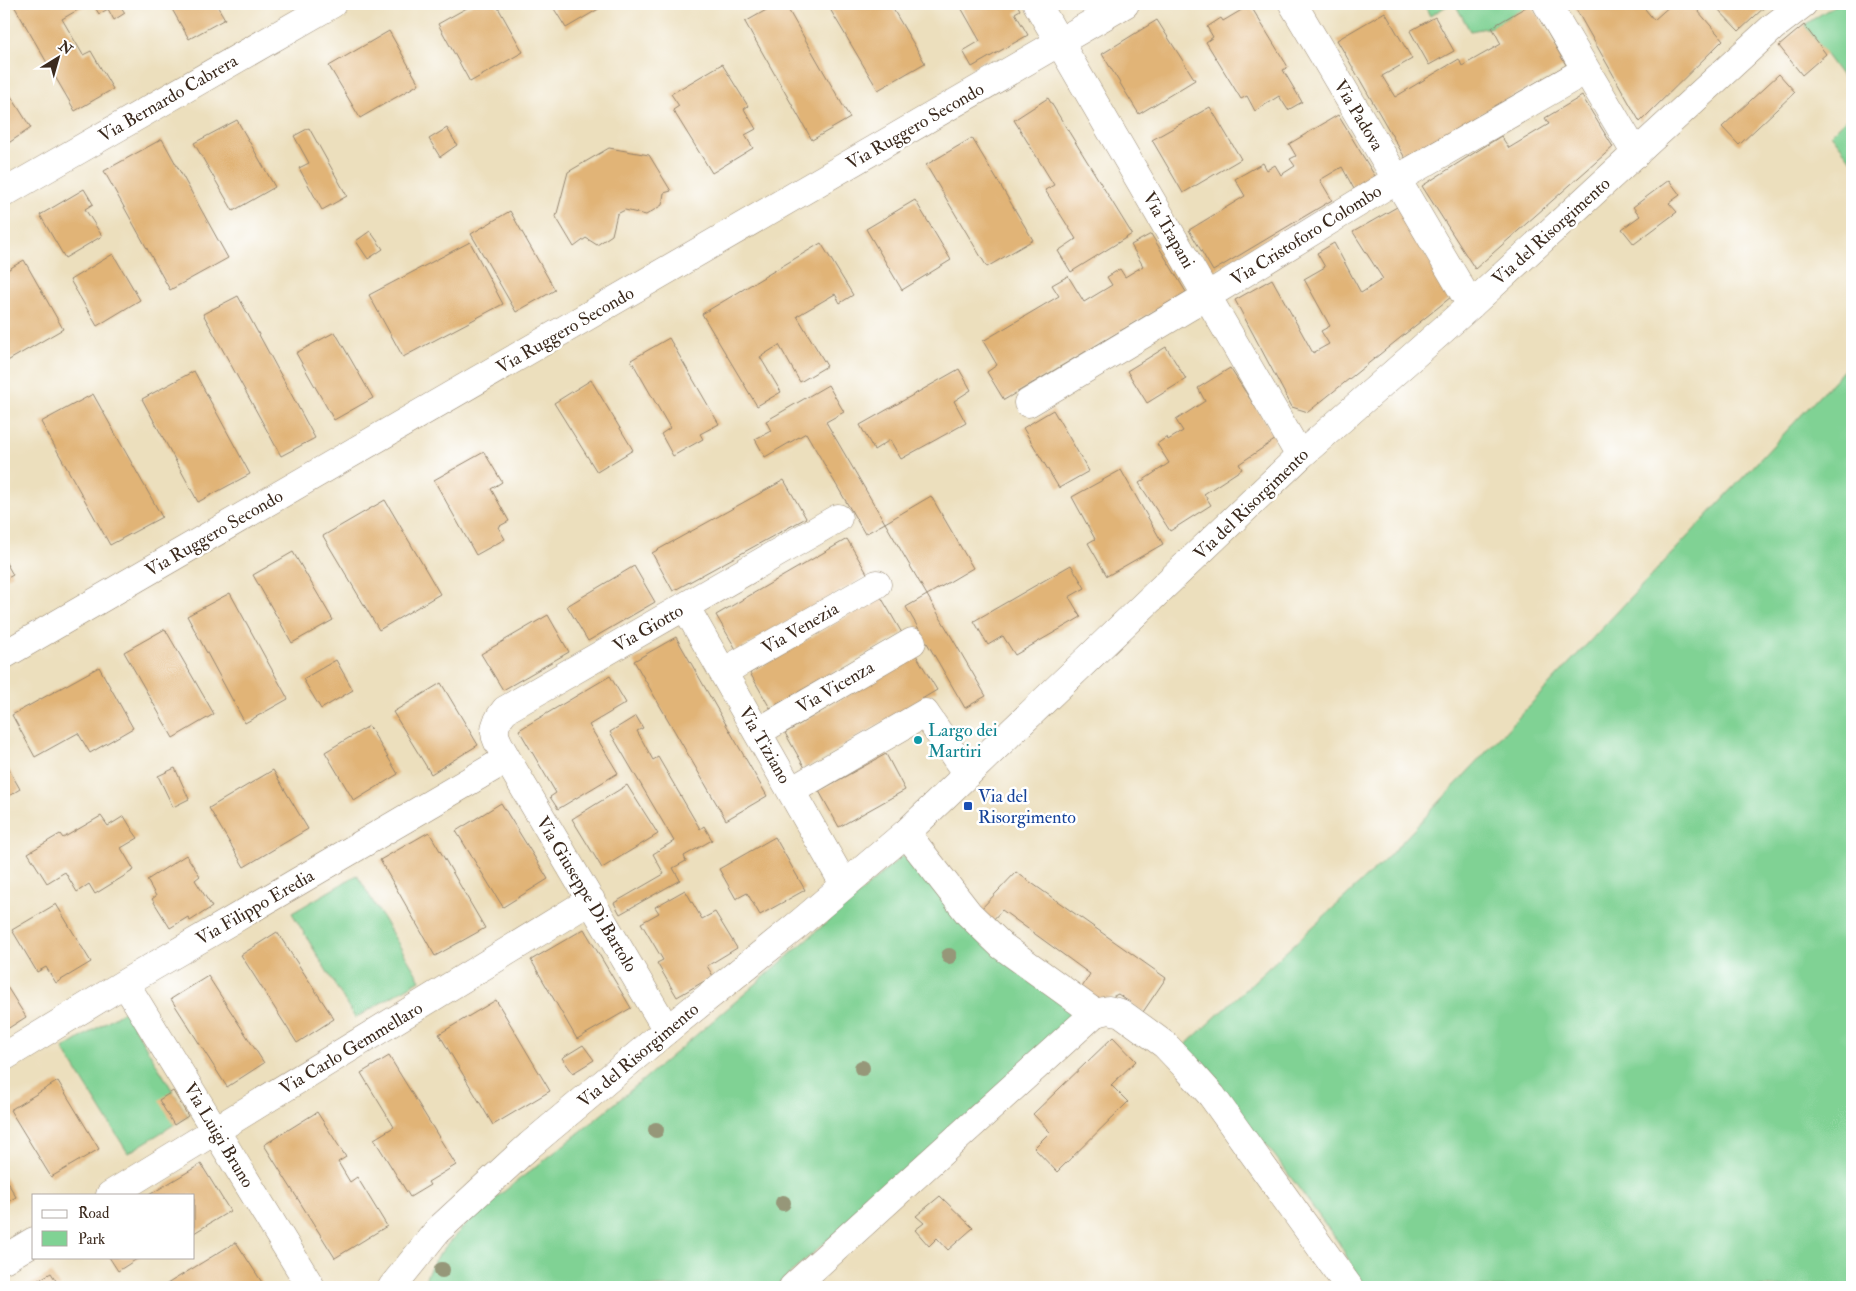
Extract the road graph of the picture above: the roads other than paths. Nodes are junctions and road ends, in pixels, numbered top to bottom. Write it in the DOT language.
graph roads {
  1 [pos="332,4"];
  2 [pos="1037,4"];
  3 [pos="1125,4"];
  4 [pos="1293,4"];
  5 [pos="1547,4"];
  6 [pos="1804,4"];
  7 [pos="1060,42"];
  8 [pos="1586,70"];
  9 [pos="1636,154"];
  10 [pos="1396,179"];
  11 [pos="4,193"];
  12 [pos="1207,296"];
  13 [pos="1471,304"];
  14 [pos="1028,403"];
  15 [pos="1300,456"];
  16 [pos="838,518"];
  17 [pos="877,584"];
  18 [pos="685,606"];
  19 [pos="912,642"];
  20 [pos="4,655"];
  21 [pos="723,672"];
  22 [pos="758,732"];
  23 [pos="507,759"];
  24 [pos="967,774"];
  25 [pos="791,791"];
  26 [pos="906,833"];
  27 [pos="844,884"];
  28 [pos="591,900"];
  29 [pos="126,983"];
  30 [pos="1095,1013"];
  31 [pos="667,1030"];
  32 [pos="4,1057"];
  33 [pos="216,1130"];
  34 [pos="112,1194"];
  35 [pos="32,1242"];
  36 [pos="4,1259"];
  37 [pos="311,1287"];
  38 [pos="392,1287"];
  39 [pos="793,1287"];
  40 [pos="1349,1287"];
  1 -- 11 [label="street, Via Bernardo Cabrera"];
  2 -- 7 [label="street, Via Trapani"];
  3 -- 7 [label="street, Via Ruggero Secondo"];
  4 -- 10 [label="street, Via Padova"];
  5 -- 8 [label="street"];
  6 -- 9 [label="street, Via del Risorgimento"];
  7 -- 12 [label="street, Via Trapani"];
  7 -- 20 [label="street, Via Ruggero Secondo"];
  8 -- 9 [label="street"];
  8 -- 10 [label="street, Via Cristoforo Colombo"];
  9 -- 13 [label="street, Via del Risorgimento"];
  10 -- 12 [label="street, Via Cristoforo Colombo"];
  10 -- 13 [label="street, Via Padova"];
  12 -- 14 [label="street, Via Cristoforo Colombo"];
  12 -- 15 [label="street, Via Trapani"];
  13 -- 15 [label="street, Via del Risorgimento"];
  15 -- 24 [label="street, Via del Risorgimento"];
  16 -- 18 [label="street, Via Giotto"];
  17 -- 21 [label="street, Via Venezia"];
  18 -- 21 [label="street, Via Tiziano"];
  18 -- 23 [label="street, Via Giotto"];
  19 -- 22 [label="street, Via Vicenza"];
  21 -- 22 [label="street, Via Tiziano"];
  22 -- 25 [label="street, Via Tiziano"];
  23 -- 28 [label="street, Via Giuseppe Di Bartolo"];
  23 -- 29 [label="street, Via Filippo Eredia"];
  24 -- 25 [label="street"];
  24 -- 26 [label="street, Via del Risorgimento"];
  25 -- 27 [label="street, Via Tiziano"];
  26 -- 27 [label="street, Via del Risorgimento"];
  26 -- 30 [label="street"];
  27 -- 31 [label="street, Via del Risorgimento"];
  28 -- 31 [label="street, Via Giuseppe Di Bartolo"];
  28 -- 33 [label="street, Via Carlo Gemmellaro"];
  29 -- 32 [label="street, Via Filippo Eredia"];
  29 -- 33 [label="street, Via Luigi Bruno"];
  30 -- 39 [label="street"];
  30 -- 40 [label="street"];
  31 -- 38 [label="street, Via del Risorgimento"];
  33 -- 34 [label="street, Via Carlo Gemmellaro"];
  33 -- 37 [label="street, Via Luigi Bruno"];
  35 -- 36 [label="street"];
}
